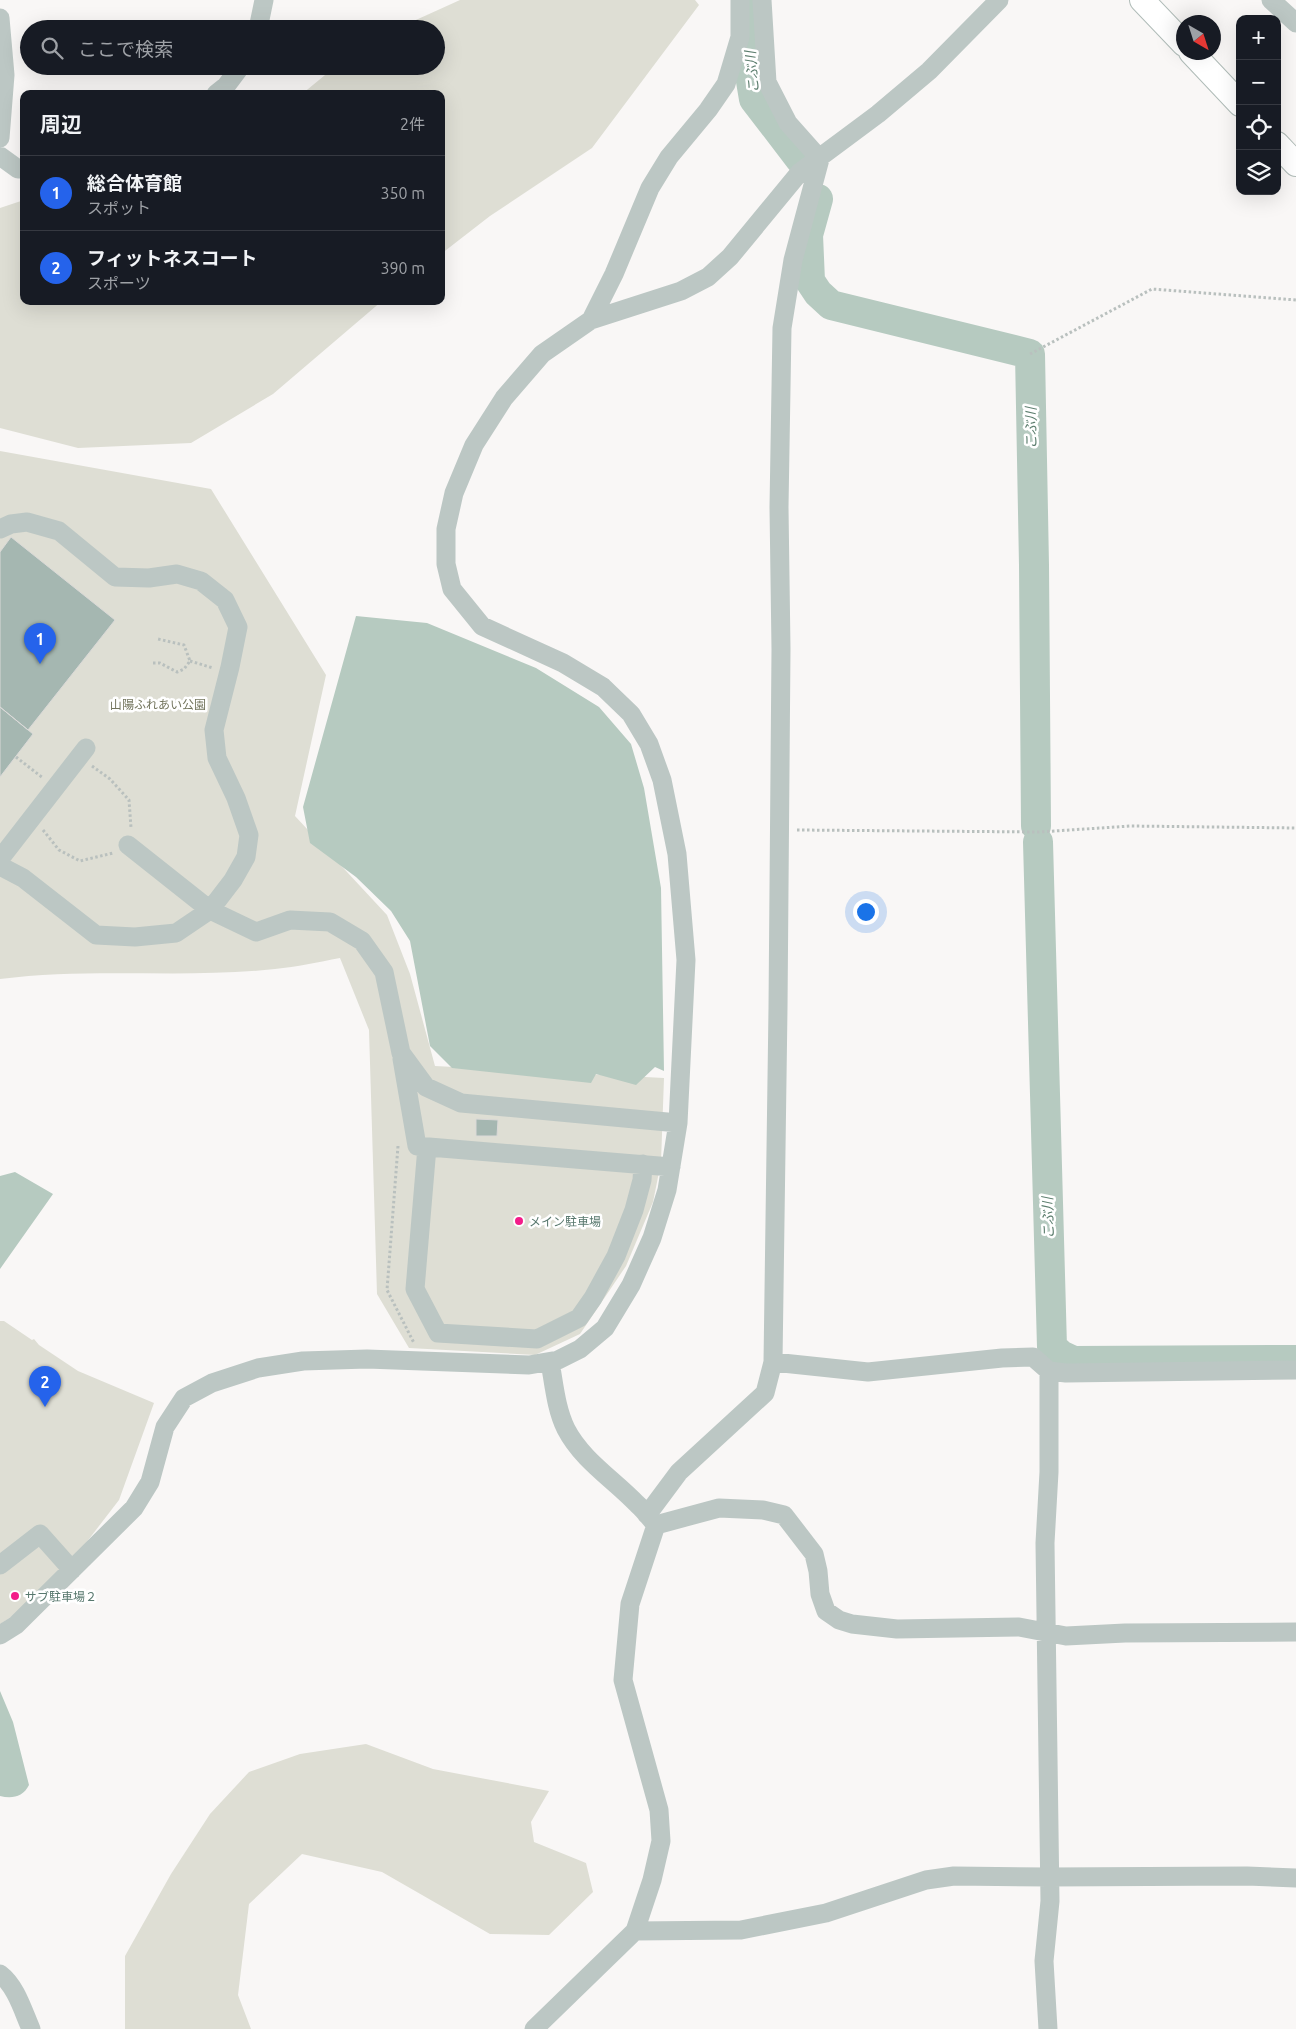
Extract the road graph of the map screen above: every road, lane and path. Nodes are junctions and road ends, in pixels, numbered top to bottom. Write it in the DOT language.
graph roads {
  1 [pos="264,0"];
  2 [pos="740,0"];
  3 [pos="762,0"];
  4 [pos="999,0"];
  5 [pos="1142,0"];
  6 [pos="1272,0"];
  7 [pos="0,18"];
  8 [pos="260,20"];
  9 [pos="1296,23"];
  10 [pos="1176,36"];
  11 [pos="1199,60"];
  12 [pos="235,75"];
  13 [pos="221,90"];
  14 [pos="1236,100"];
  15 [pos="0,138"];
  16 [pos="1281,148"];
  17 [pos="0,156"];
  18 [pos="820,159"];
  19 [pos="1296,164"];
  20 [pos="20,169"];
  21 [pos="1296,300"];
  22 [pos="590,320"];
  23 [pos="1030,354"];
  24 [pos="0,529"];
  25 [pos="158,639"];
  26 [pos="190,661"];
  27 [pos="153,663"];
  28 [pos="221,670"];
  29 [pos="83,752"];
  30 [pos="16,756"];
  31 [pos="55,788"];
  32 [pos="31,819"];
  33 [pos="1296,828"];
  34 [pos="780,830"];
  35 [pos="128,845"];
  36 [pos="0,860"];
  37 [pos="0,866"];
  38 [pos="210,910"];
  39 [pos="402,1053"];
  40 [pos="678,1123"];
  41 [pos="398,1144"];
  42 [pos="426,1147"];
  43 [pos="643,1164"];
  44 [pos="671,1167"];
  45 [pos="438,1333"];
  46 [pos="416,1361"];
  47 [pos="439,1362"];
  48 [pos="550,1362"];
  49 [pos="773,1362"];
  50 [pos="1296,1370"];
  51 [pos="1049,1371"];
  52 [pos="651,1520"];
  53 [pos="0,1565"];
  54 [pos="72,1570"];
  55 [pos="1046,1632"];
  56 [pos="1296,1632"];
  57 [pos="0,1635"];
  58 [pos="1049,1877"];
  59 [pos="1296,1878"];
  60 [pos="635,1931"];
  61 [pos="0,1974"];
  62 [pos="31,2029"];
  63 [pos="534,2029"];
  64 [pos="1048,2029"];
  1 -- 8 [label="street"];
  2 -- 22 [label="street"];
  3 -- 18 [label="street"];
  4 -- 18 [label="street"];
  5 -- 10 [label="main road"];
  6 -- 9 [label="street"];
  7 -- 15 [label="street"];
  11 -- 14 [label="main road"];
  12 -- 13 [label="street"];
  16 -- 19 [label="main road"];
  17 -- 20 [label="street"];
  18 -- 22 [label="street"];
  18 -- 34 [label="street"];
  21 -- 23 [label="path"];
  22 -- 40 [label="street"];
  24 -- 38 [label="street"];
  25 -- 26 [label="path"];
  26 -- 27 [label="path"];
  26 -- 28 [label="path"];
  29 -- 31 [label="street"];
  29 -- 35 [label="path"];
  30 -- 31 [label="path"];
  31 -- 32 [label="street"];
  32 -- 35 [label="path"];
  32 -- 36 [label="street"];
  33 -- 34 [label="path"];
  34 -- 49 [label="street"];
  35 -- 38 [label="street"];
  37 -- 38 [label="street"];
  38 -- 39 [label="street"];
  39 -- 40 [label="street"];
  39 -- 42 [label="street"];
  40 -- 44 [label="street"];
  41 -- 46 [label="path"];
  42 -- 43 [label="street"];
  42 -- 45 [label="street"];
  43 -- 44 [label="street"];
  43 -- 45 [label="street"];
  44 -- 48 [label="street"];
  45 -- 47 [label="street"];
  46 -- 47 [label="street"];
  46 -- 54 [label="street"];
  47 -- 48 [label="street"];
  48 -- 52 [label="street"];
  49 -- 51 [label="street"];
  49 -- 52 [label="street"];
  50 -- 51 [label="street"];
  51 -- 55 [label="street"];
  52 -- 55 [label="street"];
  52 -- 60 [label="street"];
  53 -- 54 [label="street"];
  54 -- 57 [label="street"];
  55 -- 56 [label="street"];
  55 -- 58 [label="street"];
  58 -- 59 [label="street"];
  58 -- 60 [label="street"];
  58 -- 64 [label="street"];
  60 -- 63 [label="street"];
  61 -- 62 [label="street"];
}
